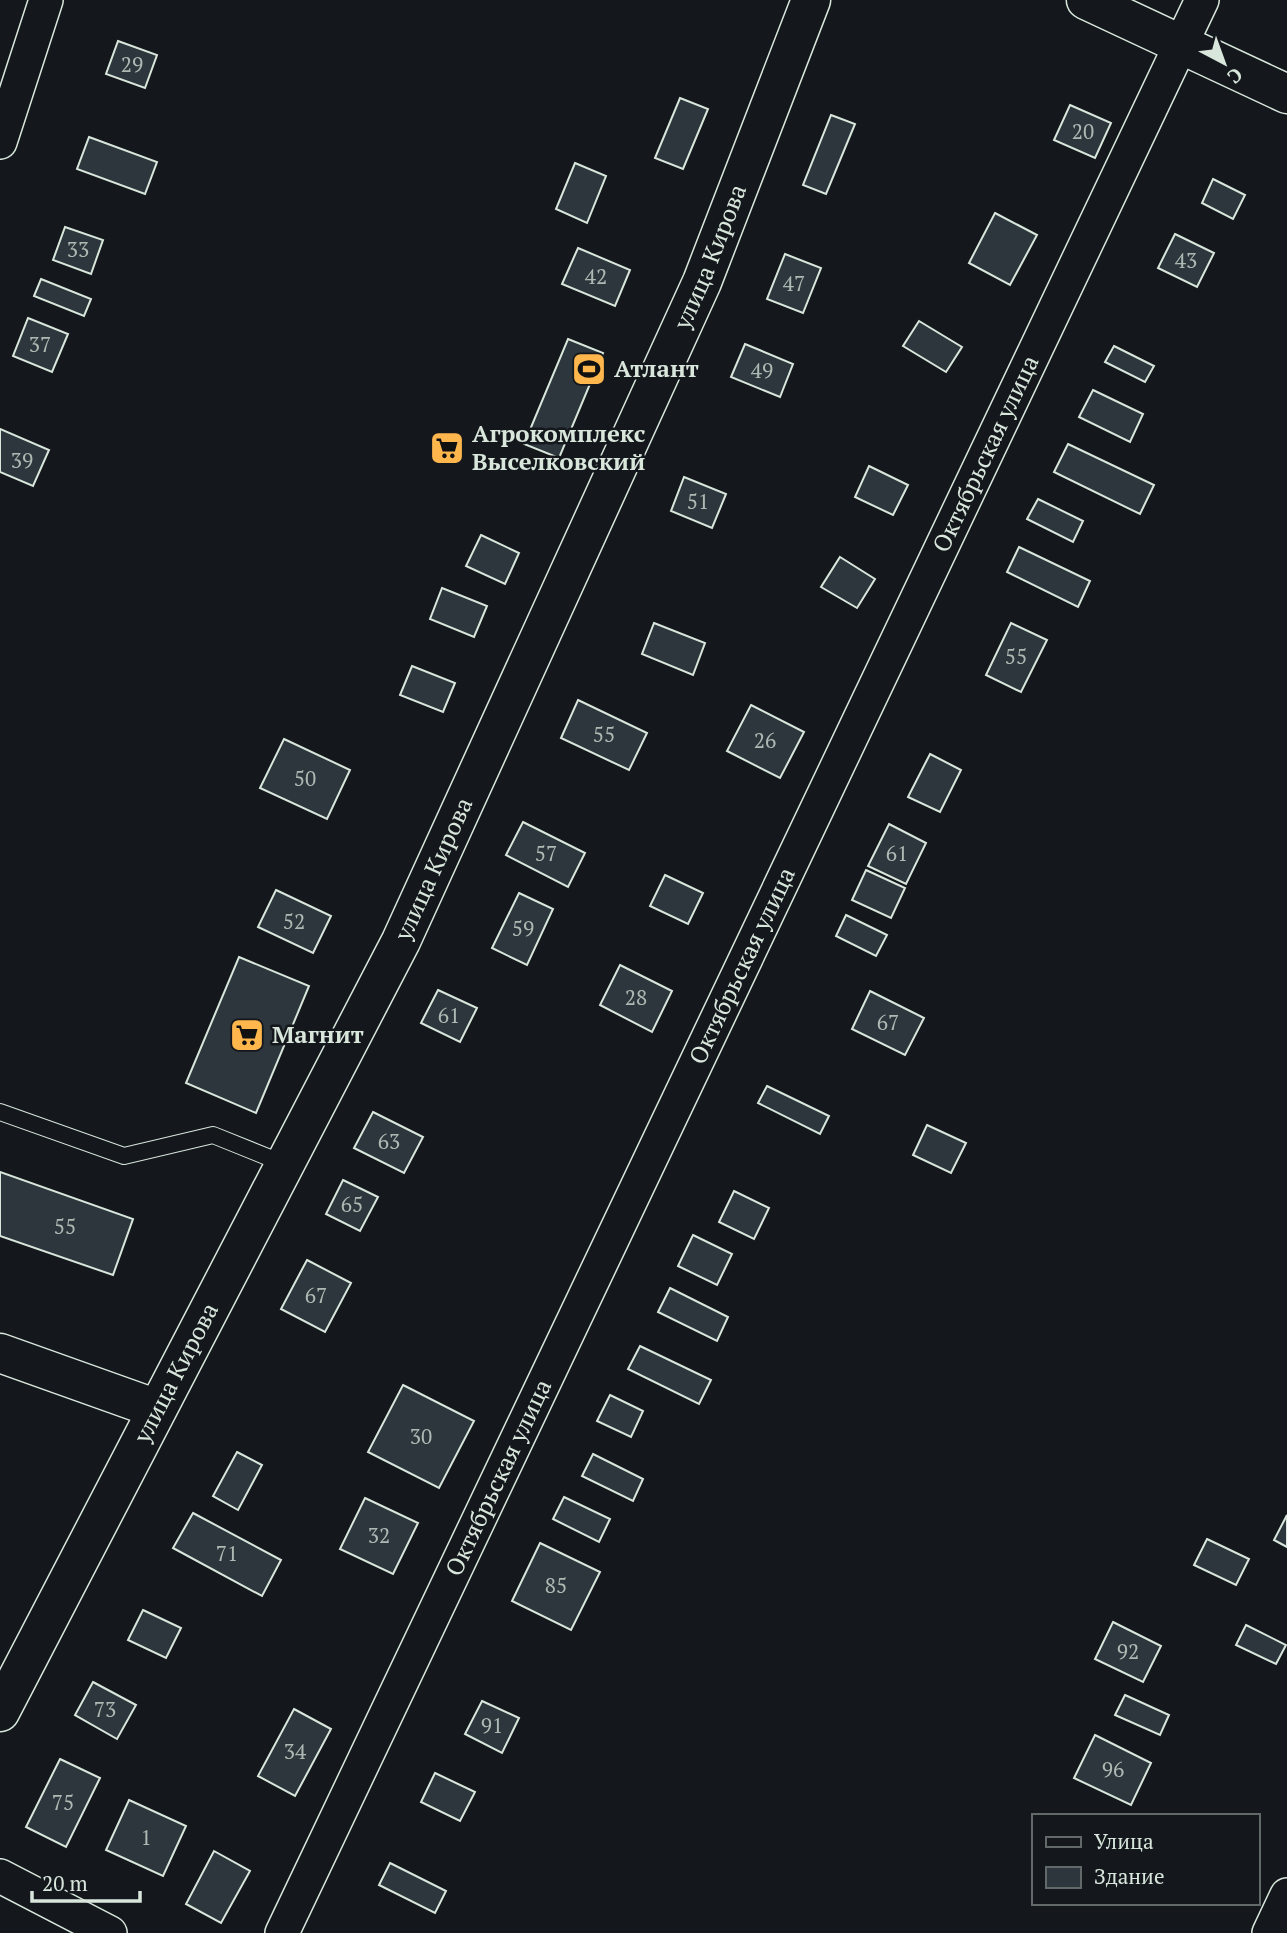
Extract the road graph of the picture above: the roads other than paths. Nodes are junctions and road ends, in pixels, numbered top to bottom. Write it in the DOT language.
graph roads {
  1 [pos="46,0"];
  2 [pos="811,0"];
  3 [pos="1086,0"];
  4 [pos="1202,0"];
  5 [pos="1181,45"];
  6 [pos="1287,94"];
  7 [pos="5,109"];
  8 [pos="0,142"];
  9 [pos="0,1112"];
  10 [pos="285,1164"];
  11 [pos="0,1353"];
  12 [pos="157,1409"];
  13 [pos="0,1712"];
  14 [pos="0,1876"];
  15 [pos="1287,1895"];
  16 [pos="110,1933"];
  17 [pos="282,1933"];
  18 [pos="1269,1933"];
  1 -- 7 [label="street"];
  2 -- 10 [label="street, улица Кирова"];
  3 -- 5 [label="street"];
  4 -- 5 [label="street, Октябрьская улица"];
  5 -- 6 [label="street"];
  5 -- 17 [label="street, Октябрьская улица"];
  7 -- 8 [label="street"];
  9 -- 10 [label="lane"];
  10 -- 12 [label="street, улица Кирова"];
  11 -- 12 [label="street"];
  12 -- 13 [label="street, улица Кирова"];
  14 -- 16 [label="street"];
  15 -- 18 [label="street"];
}
